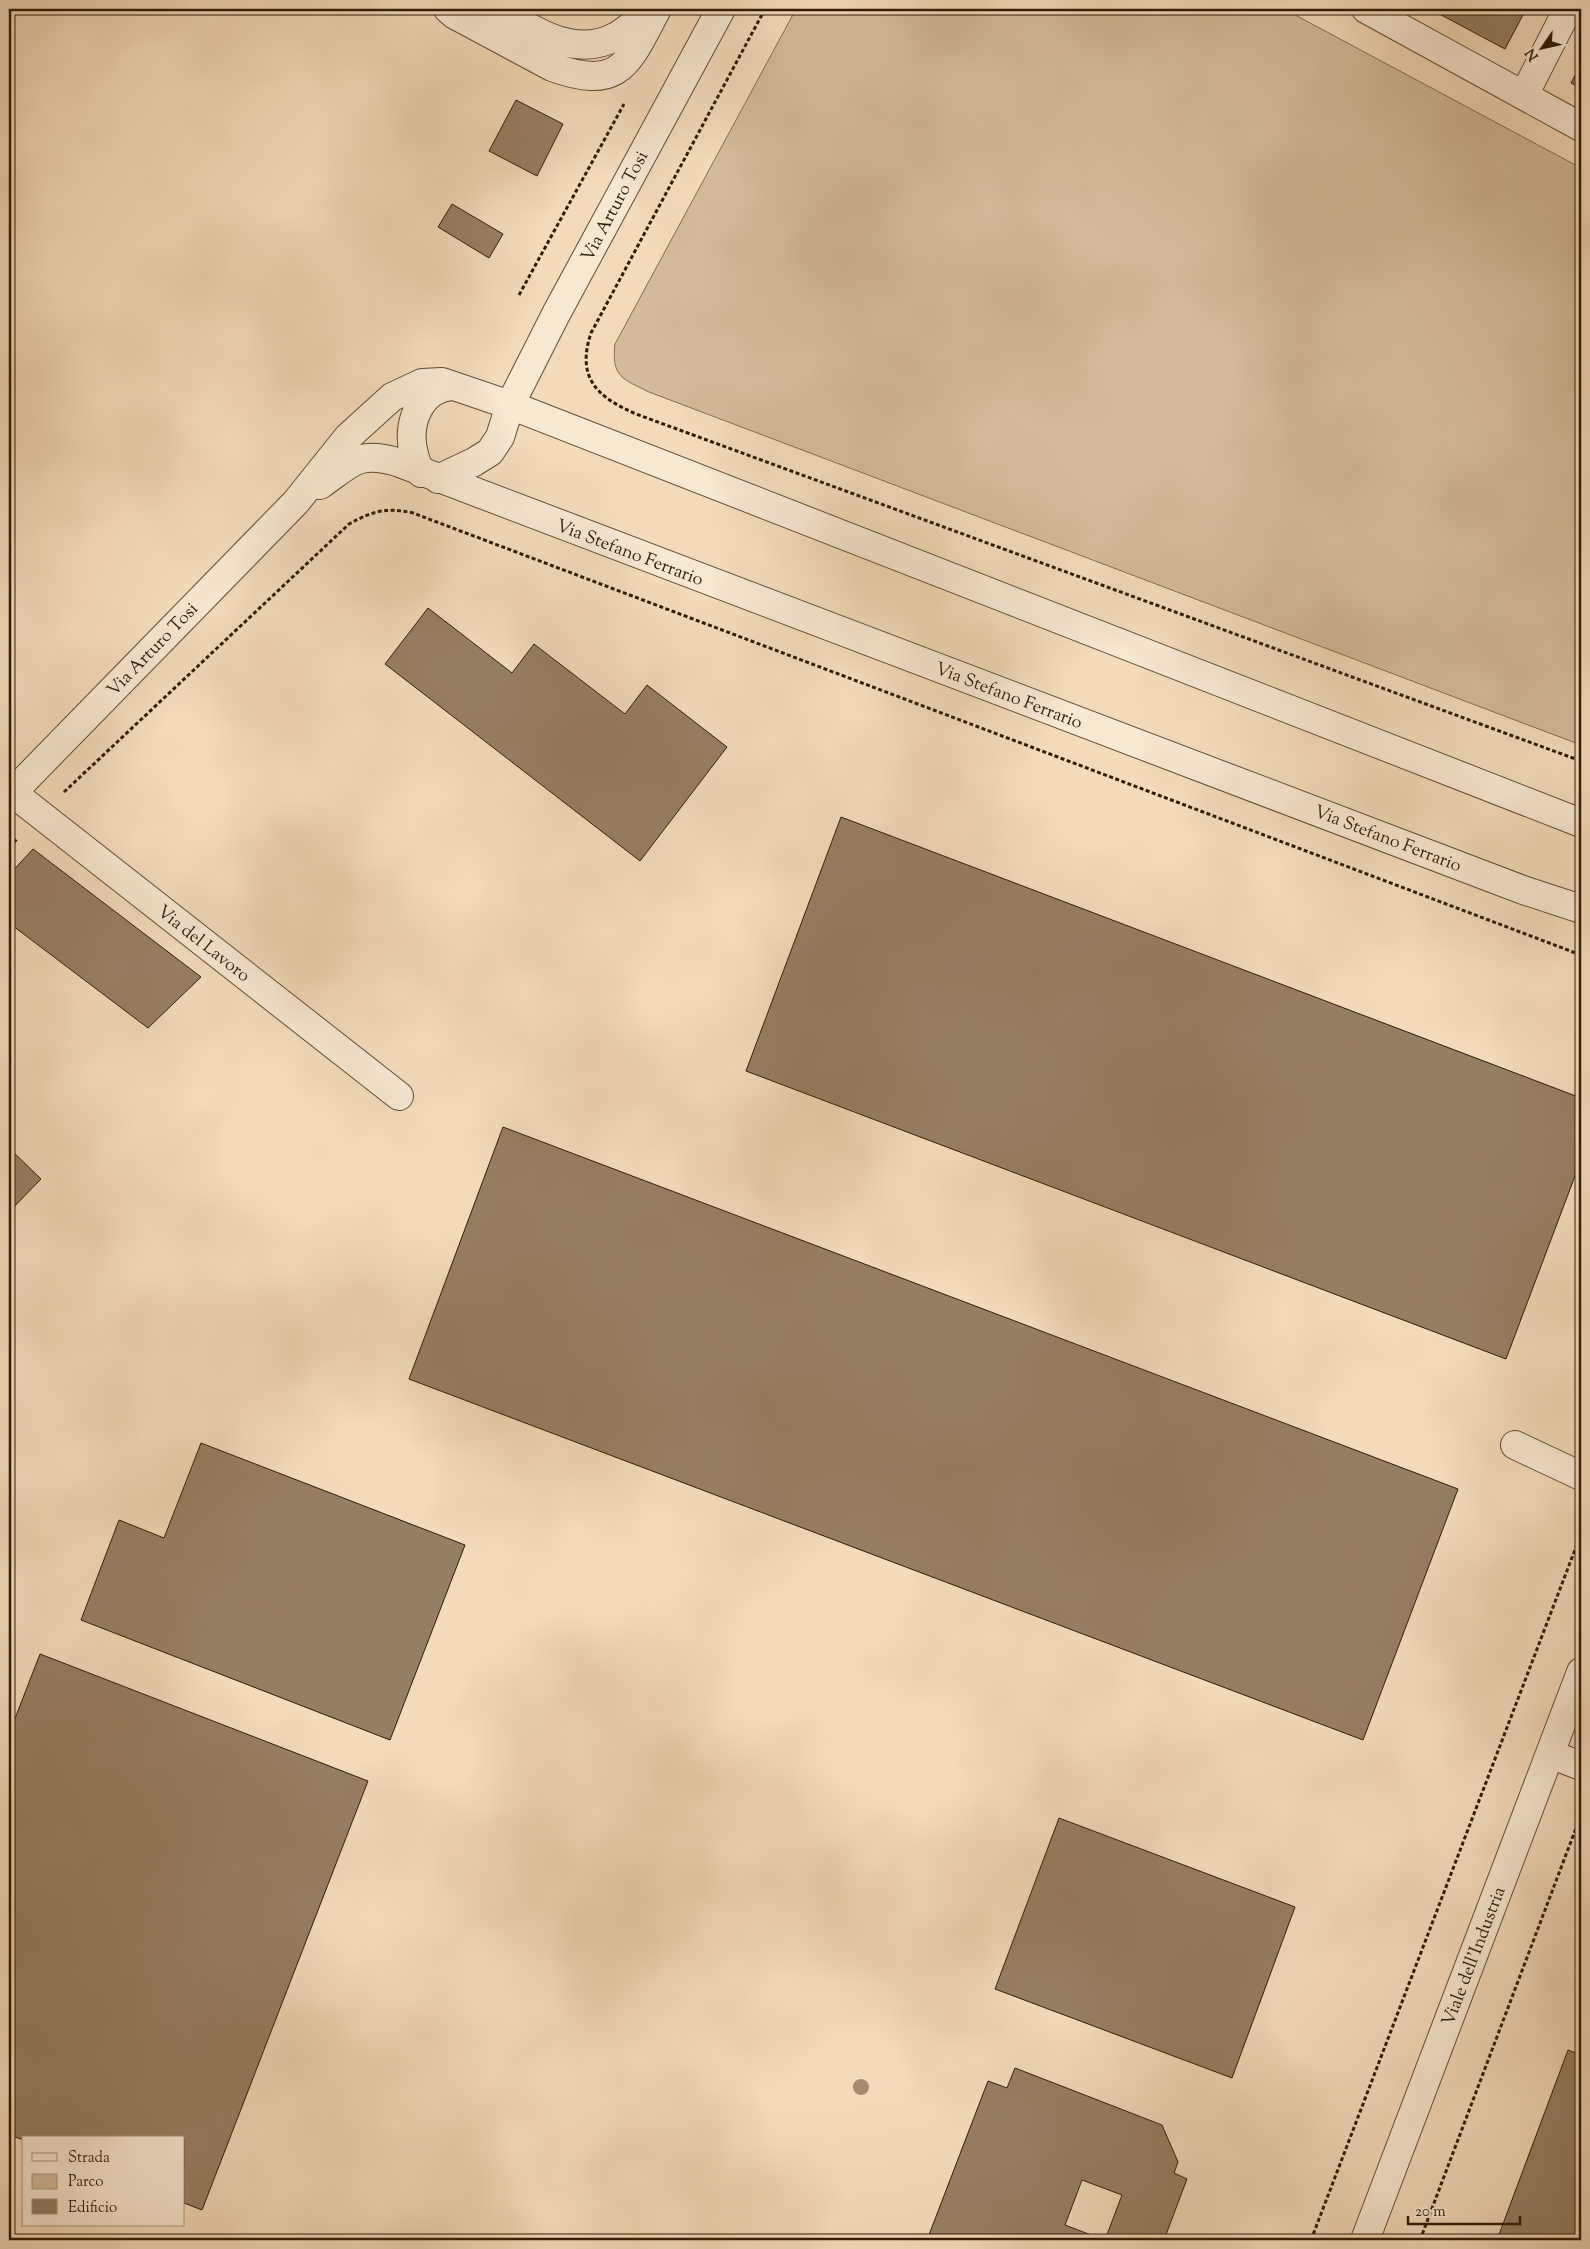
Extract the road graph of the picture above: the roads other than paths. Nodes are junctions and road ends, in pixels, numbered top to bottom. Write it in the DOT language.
graph roads {
  1 [pos="448,9"];
  2 [pos="497,9"];
  3 [pos="652,9"];
  4 [pos="657,9"];
  5 [pos="721,9"];
  6 [pos="1366,9"];
  7 [pos="1568,9"];
  8 [pos="1524,95"];
  9 [pos="1581,126"];
  10 [pos="457,386"];
  11 [pos="510,405"];
  12 [pos="429,476"];
  13 [pos="296,502"];
  14 [pos="10,793"];
  15 [pos="1581,823"];
  16 [pos="1581,910"];
  17 [pos="399,1096"];
  18 [pos="1515,1445"];
  19 [pos="1581,1476"];
  20 [pos="1581,1672"];
  21 [pos="1550,1754"];
  22 [pos="1581,1766"];
  23 [pos="1365,2240"];
  1 -- 4 [label="street"];
  2 -- 3 [label="street"];
  5 -- 11 [label="street, Via Arturo Tosi"];
  6 -- 8 [label="street"];
  7 -- 8 [label="street"];
  8 -- 9 [label="street"];
  10 -- 11 [label="street, Via Arturo Tosi"];
  10 -- 12 [label="street"];
  10 -- 13 [label="street, Via Arturo Tosi"];
  11 -- 12 [label="street, Via Arturo Tosi"];
  11 -- 15 [label="street"];
  12 -- 13 [label="street, Via Arturo Tosi"];
  12 -- 16 [label="street, Via Stefano Ferrario"];
  13 -- 14 [label="street, Via Arturo Tosi"];
  14 -- 17 [label="street, Via del Lavoro"];
  18 -- 19 [label="street"];
  20 -- 21 [label="street, Viale dell'Industria"];
  21 -- 22 [label="street"];
  21 -- 23 [label="street, Viale dell'Industria"];
}
